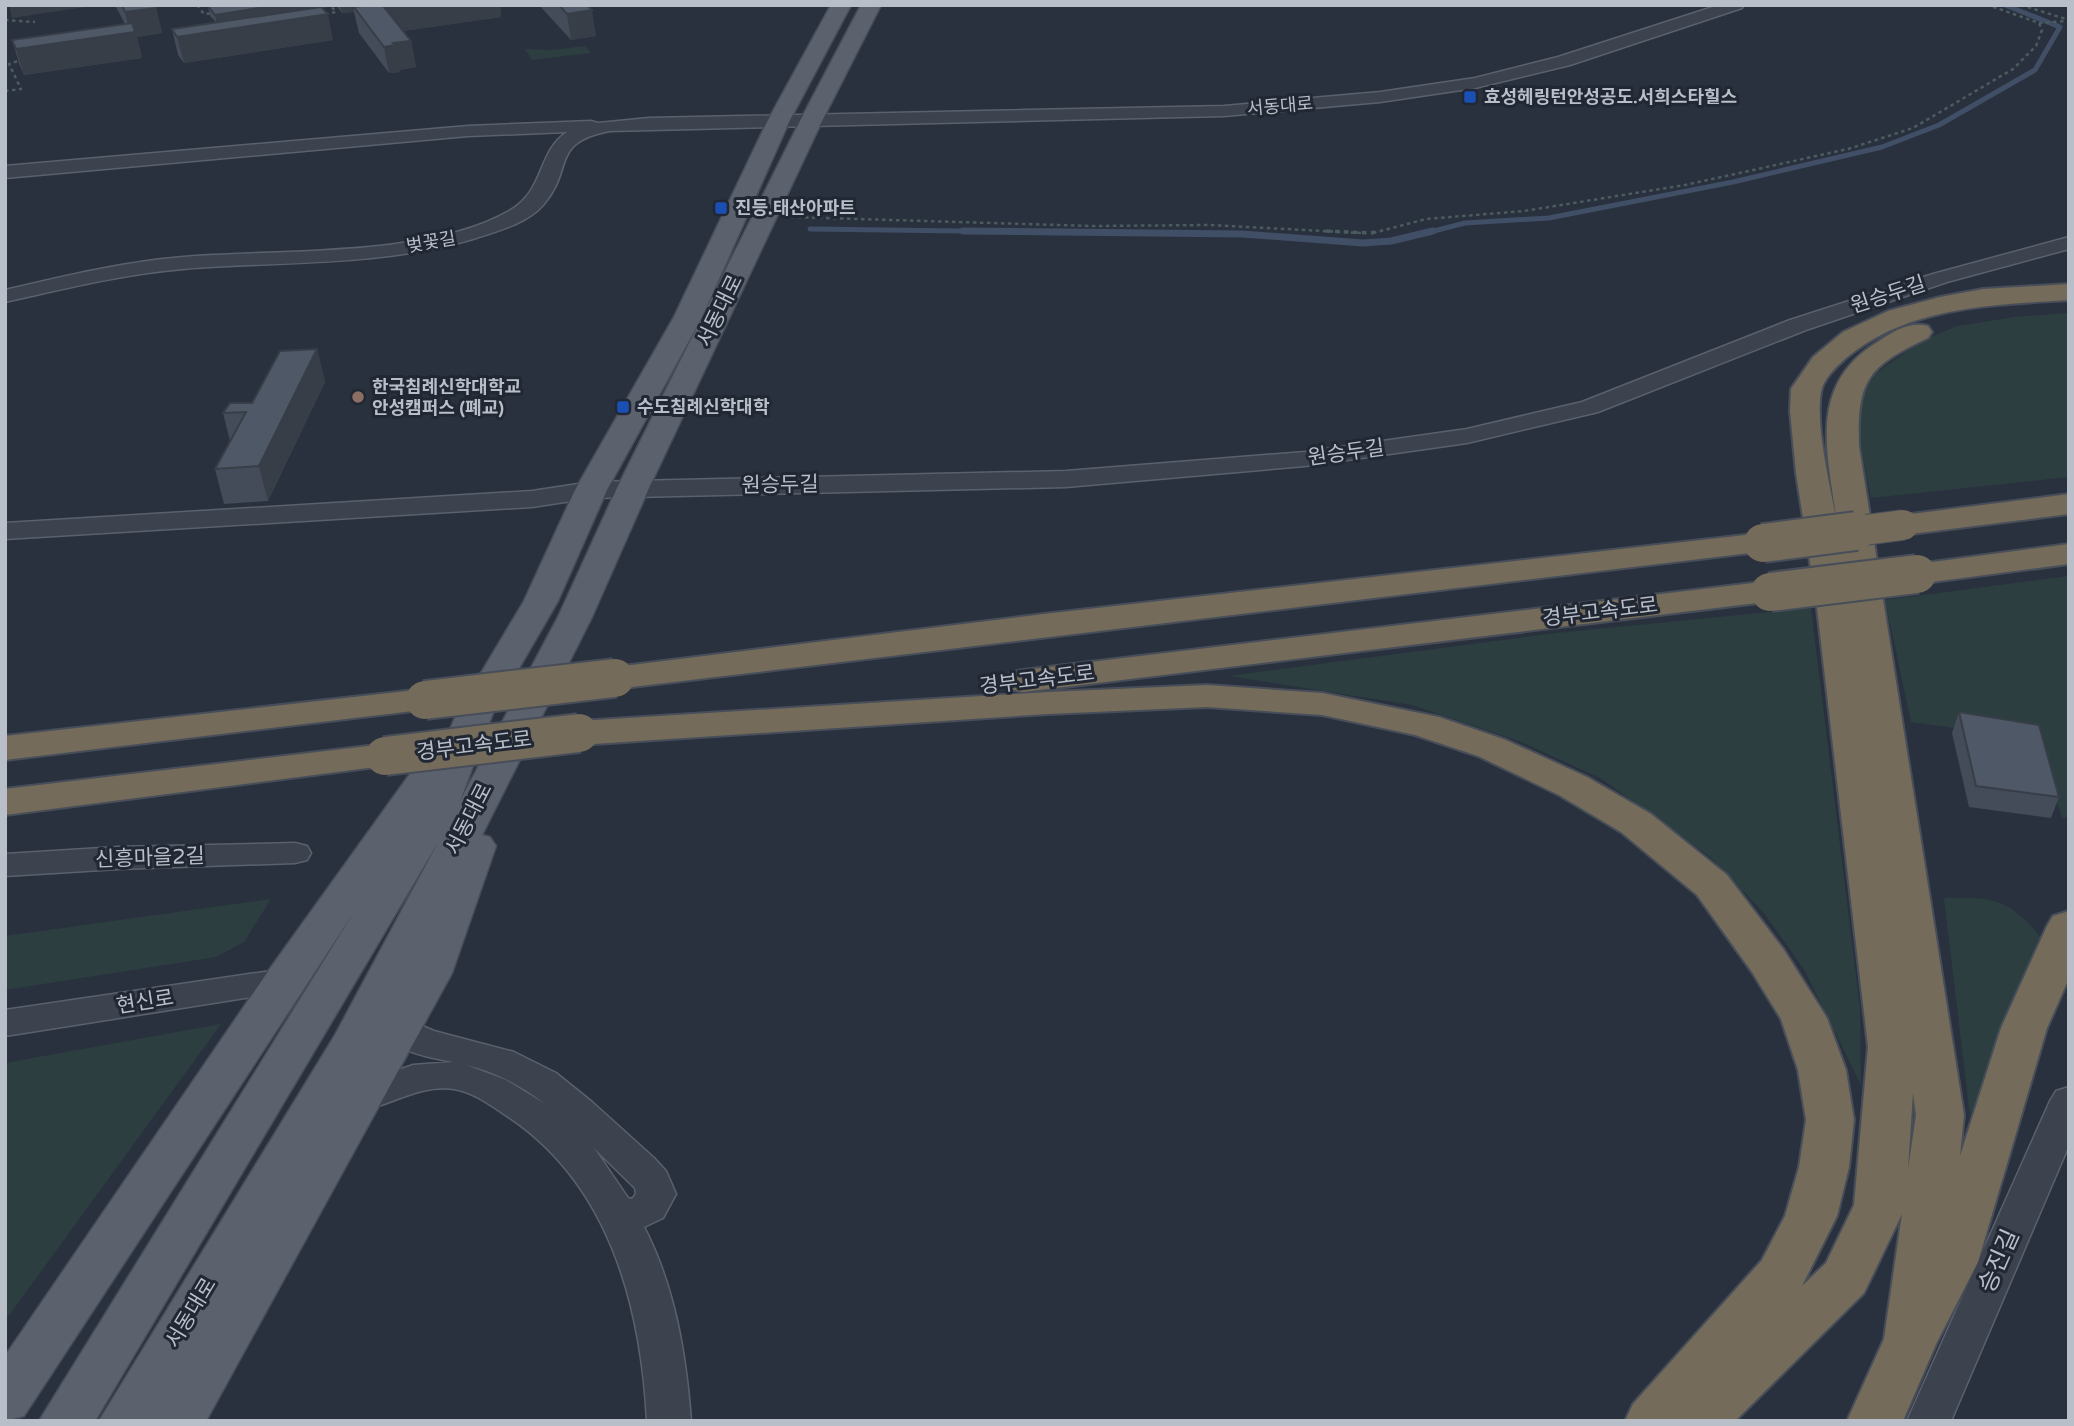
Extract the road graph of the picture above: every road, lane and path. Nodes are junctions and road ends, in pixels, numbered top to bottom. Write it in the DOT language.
graph roads {
  1 [pos="197,5"];
  2 [pos="330,5"];
  3 [pos="841,5"];
  4 [pos="871,5"];
  5 [pos="1736,5"];
  6 [pos="1988,5"];
  7 [pos="2021,5"];
  8 [pos="216,13"];
  9 [pos="325,14"];
  10 [pos="5,20"];
  11 [pos="2069,20"];
  12 [pos="35,22"];
  13 [pos="2041,23"];
  14 [pos="22,60"];
  15 [pos="5,91"];
  16 [pos="811,121"];
  17 [pos="778,122"];
  18 [pos="626,125"];
  19 [pos="5,172"];
  20 [pos="767,216"];
  21 [pos="2069,243"];
  22 [pos="2069,292"];
  23 [pos="5,296"];
  24 [pos="2069,307"];
  25 [pos="634,488"];
  26 [pos="591,490"];
  27 [pos="2064,505"];
  28 [pos="5,531"];
  29 [pos="2069,554"];
  30 [pos="527,707"];
  31 [pos="475,713"];
  32 [pos="579,733"];
  33 [pos="5,748"];
  34 [pos="5,802"];
  35 [pos="295,853"];
  36 [pos="5,865"];
  37 [pos="2069,926"];
  38 [pos="284,981"];
  39 [pos="5,1023"];
  40 [pos="399,1029"];
  41 [pos="360,1098"];
  42 [pos="2069,1101"];
  43 [pos="614,1210"];
  44 [pos="1911,1339"];
  45 [pos="5,1400"];
  46 [pos="66,1421"];
  47 [pos="126,1421"];
  48 [pos="178,1421"];
  49 [pos="669,1421"];
  50 [pos="1653,1421"];
  51 [pos="1697,1421"];
  52 [pos="1875,1421"];
  53 [pos="1929,1421"];
  1 -- 8 [label="path"];
  2 -- 9 [label="path"];
  3 -- 17 [label="main road, 서동대로"];
  4 -- 16 [label="main road, 서동대로"];
  5 -- 16 [label="street, 서동대로"];
  6 -- 13 [label="path"];
  7 -- 11 [label="path"];
  10 -- 12 [label="path"];
  11 -- 13 [label="path"];
  13 -- 20 [label="path"];
  14 -- 15 [label="path"];
  16 -- 17 [label="street, 벚꽃길"];
  16 -- 20 [label="main road, 서동대로"];
  17 -- 18 [label="street, 벚꽃길"];
  17 -- 26 [label="main road, 서동대로"];
  18 -- 19 [label="street"];
  18 -- 23 [label="street, 벚꽃길"];
  20 -- 25 [label="main road, 서동대로"];
  21 -- 25 [label="street, 원승두길"];
  22 -- 51 [label="highway"];
  24 -- 44 [label="highway"];
  25 -- 26 [label="street, 원승두길"];
  25 -- 30 [label="main road, 서동대로"];
  26 -- 28 [label="street"];
  26 -- 31 [label="main road, 서동대로"];
  27 -- 33 [label="highway, bridge"];
  29 -- 32 [label="highway, 경부고속도로, bridge"];
  30 -- 40 [label="main road"];
  30 -- 47 [label="main road, 서동대로"];
  31 -- 38 [label="main road"];
  31 -- 46 [label="main road, 서동대로"];
  32 -- 34 [label="highway, 경부고속도로, bridge"];
  32 -- 50 [label="highway"];
  35 -- 36 [label="street, 신흥마을2길"];
  37 -- 44 [label="highway"];
  38 -- 39 [label="street, 현신로"];
  38 -- 45 [label="main road"];
  40 -- 41 [label="main road"];
  40 -- 43 [label="street"];
  41 -- 43 [label="street"];
  41 -- 48 [label="main road"];
  42 -- 53 [label="street, 승진길"];
  43 -- 49 [label="street"];
  44 -- 52 [label="highway"];
}
